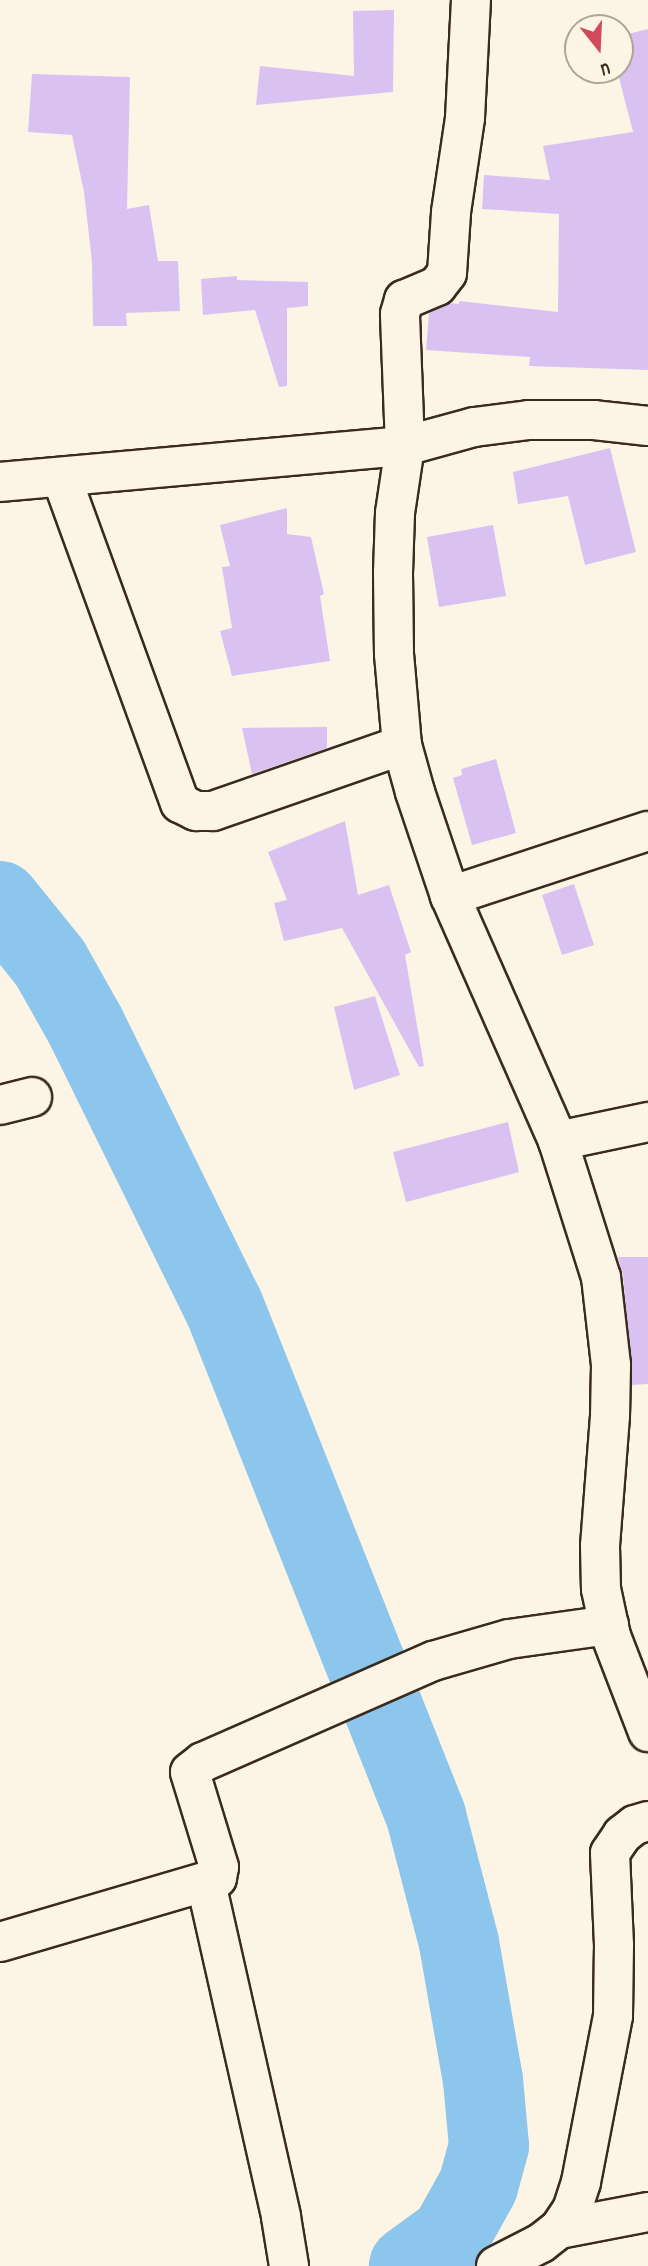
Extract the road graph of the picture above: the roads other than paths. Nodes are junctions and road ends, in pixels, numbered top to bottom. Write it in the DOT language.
graph roads {
  1 [pos="471,0"];
  2 [pos="648,426"];
  3 [pos="405,446"];
  4 [pos="62,479"];
  5 [pos="0,482"];
  6 [pos="402,745"];
  7 [pos="648,831"];
  8 [pos="450,896"];
  9 [pos="648,1122"];
  10 [pos="558,1141"];
  11 [pos="609,1625"];
  12 [pos="648,1732"];
  13 [pos="648,1821"];
  14 [pos="206,1882"];
  15 [pos="0,1942"];
  16 [pos="648,2212"];
  17 [pos="559,2229"];
  18 [pos="289,2266"];
  19 [pos="496,2266"];
  1 -- 3 [label="street"];
  2 -- 3 [label="street"];
  3 -- 4 [label="street"];
  3 -- 6 [label="street"];
  4 -- 5 [label="street"];
  4 -- 6 [label="street"];
  6 -- 8 [label="street"];
  7 -- 8 [label="street"];
  8 -- 10 [label="street"];
  9 -- 10 [label="street"];
  10 -- 11 [label="street"];
  11 -- 12 [label="street"];
  11 -- 14 [label="street"];
  13 -- 17 [label="street"];
  14 -- 15 [label="street"];
  14 -- 18 [label="street"];
  16 -- 17 [label="street"];
  17 -- 19 [label="street"];
}
